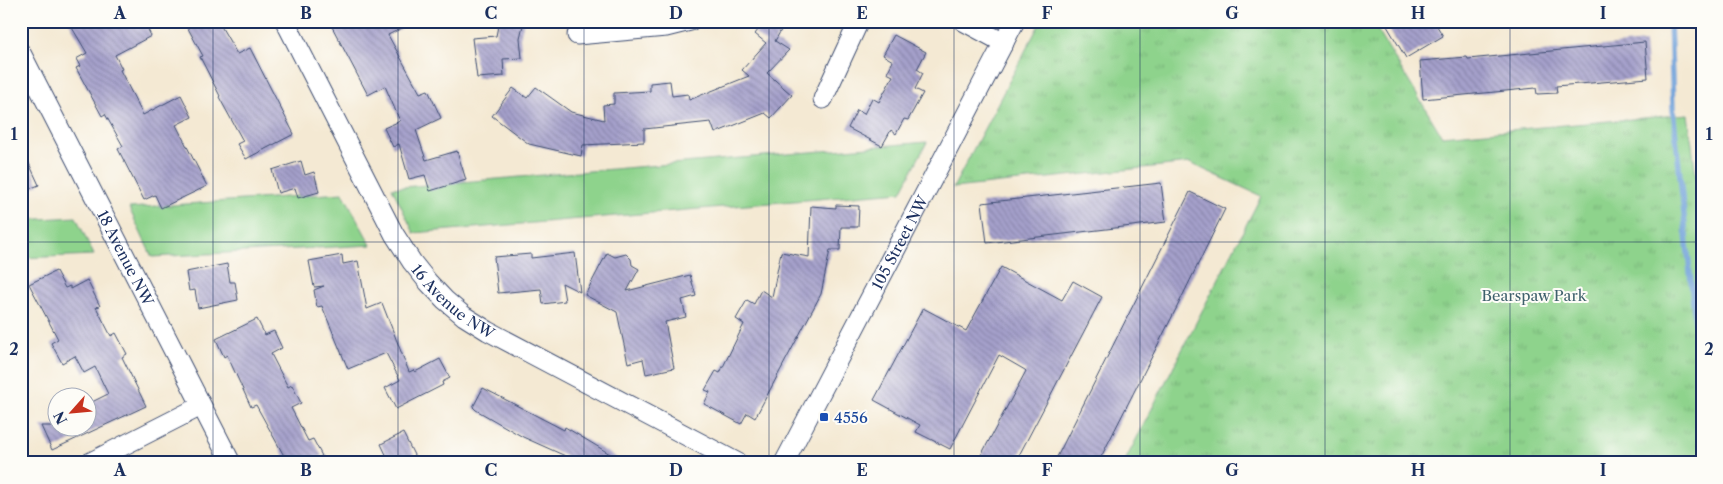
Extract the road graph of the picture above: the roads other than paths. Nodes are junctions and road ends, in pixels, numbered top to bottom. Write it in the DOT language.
graph roads {
  1 [pos="285,21"];
  2 [pos="690,21"];
  3 [pos="859,21"];
  4 [pos="963,21"];
  5 [pos="1015,21"];
  6 [pos="577,35"];
  7 [pos="1004,43"];
  8 [pos="21,53"];
  9 [pos="823,99"];
  10 [pos="201,406"];
  11 [pos="89,463"];
  12 [pos="230,463"];
  13 [pos="738,463"];
  14 [pos="784,463"];
  1 -- 13 [label="street, 16 Avenue NW"];
  2 -- 6 [label="street"];
  3 -- 9 [label="street"];
  4 -- 7 [label="street"];
  5 -- 7 [label="street, 105 Street NW"];
  7 -- 14 [label="street, 105 Street NW"];
  8 -- 10 [label="street, 18 Avenue NW"];
  10 -- 11 [label="street"];
  10 -- 12 [label="street, 18 Avenue NW"];
}
